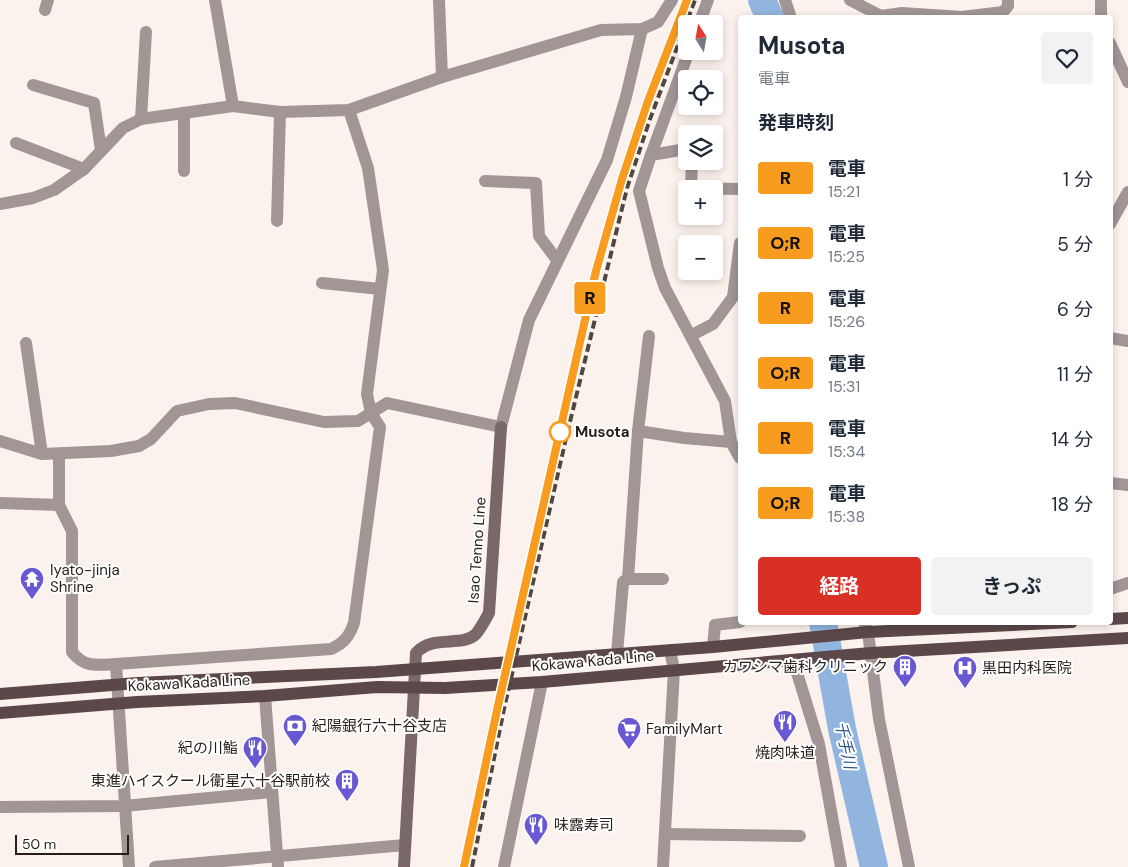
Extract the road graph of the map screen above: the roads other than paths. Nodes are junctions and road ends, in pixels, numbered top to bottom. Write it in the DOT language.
graph roads {
  1 [pos="215,0"];
  2 [pos="439,0"];
  3 [pos="672,0"];
  4 [pos="708,0"];
  5 [pos="785,0"];
  6 [pos="850,0"];
  7 [pos="1008,0"];
  8 [pos="1101,0"];
  9 [pos="702,15"];
  10 [pos="790,15"];
  11 [pos="878,15"];
  12 [pos="892,15"];
  13 [pos="932,15"];
  14 [pos="978,15"];
  15 [pos="1101,15"];
  16 [pos="642,29"];
  17 [pos="146,32"];
  18 [pos="1113,49"];
  19 [pos="686,60"];
  20 [pos="1127,76"];
  21 [pos="442,77"];
  22 [pos="33,86"];
  23 [pos="233,106"];
  24 [pos="349,110"];
  25 [pos="280,112"];
  26 [pos="184,113"];
  27 [pos="141,119"];
  28 [pos="16,143"];
  29 [pos="101,150"];
  30 [pos="678,151"];
  31 [pos="651,155"];
  32 [pos="84,168"];
  33 [pos="184,171"];
  34 [pos="484,182"];
  35 [pos="723,189"];
  36 [pos="738,189"];
  37 [pos="1127,198"];
  38 [pos="0,204"];
  39 [pos="1113,219"];
  40 [pos="277,221"];
  41 [pos="738,258"];
  42 [pos="557,260"];
  43 [pos="322,282"];
  44 [pos="380,289"];
  45 [pos="692,335"];
  46 [pos="648,336"];
  47 [pos="1113,338"];
  48 [pos="1128,341"];
  49 [pos="26,343"];
  50 [pos="371,412"];
  51 [pos="501,427"];
  52 [pos="638,431"];
  53 [pos="0,441"];
  54 [pos="731,442"];
  55 [pos="42,454"];
  56 [pos="59,454"];
  57 [pos="738,454"];
  58 [pos="1113,482"];
  59 [pos="1128,485"];
  60 [pos="0,503"];
  61 [pos="59,505"];
  62 [pos="628,579"];
  63 [pos="663,579"];
  64 [pos="1128,583"];
  65 [pos="1113,588"];
  66 [pos="1128,618"];
  67 [pos="1113,619"];
  68 [pos="738,620"];
  69 [pos="994,625"];
  70 [pos="863,630"];
  71 [pos="1128,638"];
  72 [pos="713,647"];
  73 [pos="670,650"];
  74 [pos="616,654"];
  75 [pos="866,654"];
  76 [pos="798,660"];
  77 [pos="116,664"];
  78 [pos="414,669"];
  79 [pos="674,670"];
  80 [pos="542,682"];
  81 [pos="117,685"];
  82 [pos="414,686"];
  83 [pos="0,694"];
  84 [pos="265,696"];
  85 [pos="118,703"];
  86 [pos="0,713"];
  87 [pos="271,792"];
  88 [pos="124,806"];
  89 [pos="0,807"];
  90 [pos="665,834"];
  91 [pos="800,836"];
  92 [pos="405,844"];
  93 [pos="277,862"];
  94 [pos="130,867"];
  95 [pos="154,867"];
  96 [pos="404,867"];
  97 [pos="504,867"];
  98 [pos="663,867"];
  99 [pos="841,867"];
  100 [pos="909,867"];
  1 -- 23 [label="street"];
  2 -- 21 [label="street"];
  3 -- 16 [label="street"];
  4 -- 9 [label="street"];
  5 -- 10 [label="street"];
  6 -- 11 [label="street"];
  7 -- 14 [label="street"];
  8 -- 15 [label="street"];
  12 -- 13 [label="street"];
  16 -- 21 [label="street"];
  16 -- 42 [label="street"];
  17 -- 27 [label="street"];
  18 -- 20 [label="street"];
  19 -- 31 [label="street"];
  21 -- 24 [label="street"];
  22 -- 29 [label="street"];
  23 -- 25 [label="street"];
  23 -- 26 [label="street"];
  24 -- 25 [label="street"];
  24 -- 44 [label="street"];
  25 -- 40 [label="street"];
  26 -- 27 [label="street"];
  26 -- 33 [label="street"];
  27 -- 29 [label="street"];
  28 -- 32 [label="street"];
  29 -- 32 [label="street"];
  30 -- 31 [label="street"];
  31 -- 45 [label="street"];
  32 -- 38 [label="street"];
  34 -- 42 [label="street"];
  35 -- 36 [label="street"];
  37 -- 39 [label="street"];
  41 -- 45 [label="street"];
  42 -- 51 [label="street"];
  43 -- 44 [label="street"];
  44 -- 50 [label="street"];
  45 -- 54 [label="street"];
  46 -- 52 [label="street"];
  47 -- 48 [label="street"];
  49 -- 55 [label="street"];
  50 -- 51 [label="street"];
  50 -- 56 [label="street"];
  50 -- 77 [label="street"];
  51 -- 78 [label="main road, Isao Tenno Line"];
  52 -- 54 [label="street"];
  52 -- 62 [label="street"];
  53 -- 55 [label="street"];
  54 -- 57 [label="street"];
  55 -- 56 [label="street"];
  56 -- 61 [label="street"];
  58 -- 59 [label="street"];
  60 -- 61 [label="street"];
  61 -- 77 [label="street"];
  62 -- 63 [label="street"];
  62 -- 74 [label="street"];
  64 -- 65 [label="street"];
  66 -- 67 [label="main road"];
  68 -- 72 [label="street"];
  69 -- 70 [label="main road, Kokawa Kada Line"];
  70 -- 72 [label="main road, Kokawa Kada Line"];
  70 -- 75 [label="street"];
  71 -- 75 [label="main road, Kokawa Kada Line"];
  72 -- 73 [label="main road, Kokawa Kada Line"];
  73 -- 74 [label="main road, Kokawa Kada Line"];
  73 -- 79 [label="street"];
  74 -- 78 [label="main road, Kokawa Kada Line"];
  75 -- 76 [label="main road, Kokawa Kada Line"];
  75 -- 100 [label="street"];
  76 -- 79 [label="main road, Kokawa Kada Line"];
  76 -- 99 [label="street"];
  77 -- 81 [label="street"];
  78 -- 81 [label="main road, Kokawa Kada Line"];
  78 -- 82 [label="main road, Isao Tenno Line"];
  79 -- 80 [label="main road, Kokawa Kada Line"];
  79 -- 90 [label="street"];
  80 -- 82 [label="main road, Kokawa Kada Line"];
  80 -- 97 [label="street"];
  81 -- 83 [label="main road, Kokawa Kada Line"];
  81 -- 85 [label="street"];
  82 -- 84 [label="main road, Kokawa Kada Line"];
  82 -- 92 [label="main road, Isao Tenno Line"];
  84 -- 85 [label="main road, Kokawa Kada Line"];
  84 -- 87 [label="street"];
  85 -- 86 [label="main road, Kokawa Kada Line"];
  85 -- 88 [label="street"];
  87 -- 88 [label="street"];
  87 -- 93 [label="street"];
  88 -- 89 [label="street"];
  88 -- 94 [label="street"];
  90 -- 91 [label="street"];
  90 -- 98 [label="street"];
  92 -- 93 [label="street"];
  92 -- 96 [label="main road, Isao Tenno Line"];
  93 -- 95 [label="street"];
}
